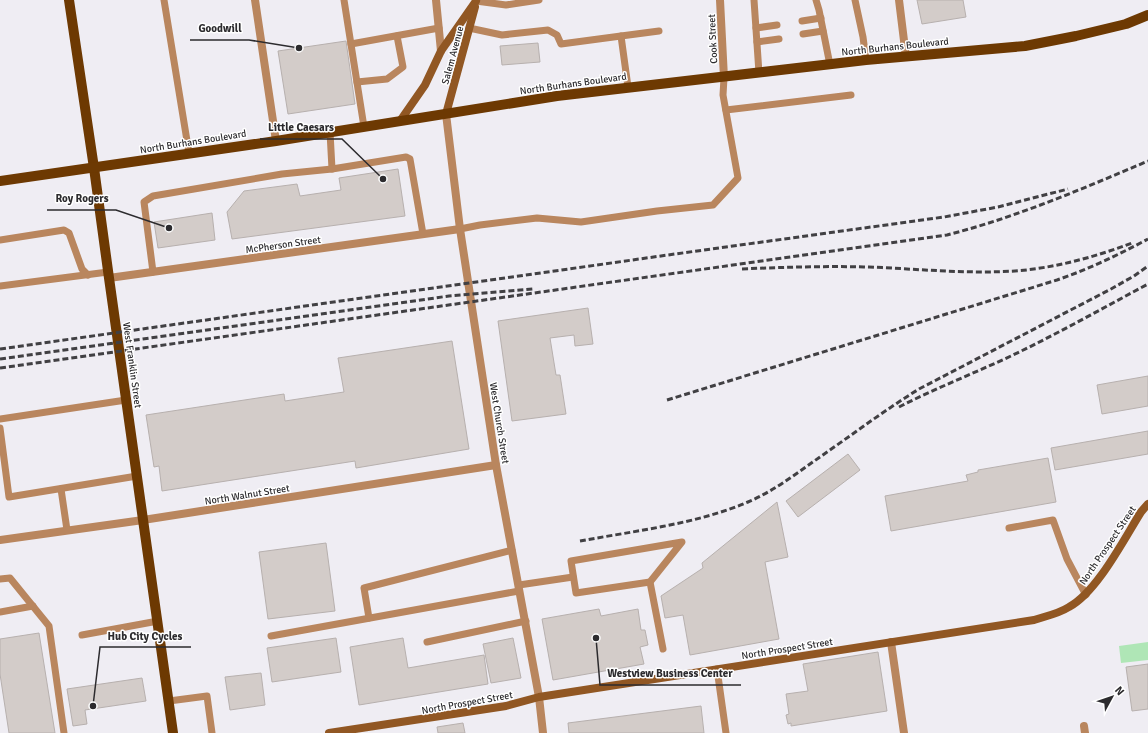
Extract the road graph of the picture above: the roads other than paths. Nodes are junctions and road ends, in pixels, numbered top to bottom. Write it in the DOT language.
graph roads {
  1 [pos="69,0"];
  2 [pos="164,0"];
  3 [pos="255,0"];
  4 [pos="344,0"];
  5 [pos="436,0"];
  6 [pos="477,0"];
  7 [pos="539,0"];
  8 [pos="720,0"];
  9 [pos="754,0"];
  10 [pos="816,0"];
  11 [pos="855,0"];
  12 [pos="899,0"];
  13 [pos="1148,15"];
  14 [pos="821,18"];
  15 [pos="802,21"];
  16 [pos="777,25"];
  17 [pos="439,28"];
  18 [pos="469,28"];
  19 [pos="756,28"];
  20 [pos="659,31"];
  21 [pos="823,31"];
  22 [pos="803,34"];
  23 [pos="397,36"];
  24 [pos="621,36"];
  25 [pos="779,39"];
  26 [pos="757,42"];
  27 [pos="351,44"];
  28 [pos="441,51"];
  29 [pos="906,57"];
  30 [pos="866,60"];
  31 [pos="830,66"];
  32 [pos="760,73"];
  33 [pos="724,78"];
  34 [pos="357,82"];
  35 [pos="628,87"];
  36 [pos="851,95"];
  37 [pos="726,110"];
  38 [pos="446,114"];
  39 [pos="400,121"];
  40 [pos="364,127"];
  41 [pos="330,132"];
  42 [pos="276,141"];
  43 [pos="189,154"];
  44 [pos="94,168"];
  45 [pos="332,169"];
  46 [pos="0,181"];
  47 [pos="460,229"];
  48 [pos="423,234"];
  49 [pos="0,240"];
  50 [pos="153,272"];
  51 [pos="88,275"];
  52 [pos="108,275"];
  53 [pos="0,286"];
  54 [pos="126,400"];
  55 [pos="0,419"];
  56 [pos="0,428"];
  57 [pos="496,465"];
  58 [pos="137,476"];
  59 [pos="61,489"];
  60 [pos="1148,504"];
  61 [pos="143,520"];
  62 [pos="1009,528"];
  63 [pos="67,530"];
  64 [pos="0,540"];
  65 [pos="512,550"];
  66 [pos="574,577"];
  67 [pos="0,579"];
  68 [pos="650,582"];
  69 [pos="519,588"];
  70 [pos="1086,594"];
  71 [pos="34,606"];
  72 [pos="0,612"];
  73 [pos="369,618"];
  74 [pos="158,621"];
  75 [pos="526,621"];
  76 [pos="82,635"];
  77 [pos="270,636"];
  78 [pos="427,642"];
  79 [pos="890,642"];
  80 [pos="663,649"];
  81 [pos="717,669"];
  82 [pos="539,698"];
  83 [pos="169,701"];
  84 [pos="365,731"];
  85 [pos="64,733"];
  86 [pos="173,733"];
  87 [pos="212,733"];
  88 [pos="329,733"];
  89 [pos="543,733"];
  90 [pos="726,733"];
  91 [pos="904,733"];
  1 -- 44 [label="main road, West Franklin Street"];
  2 -- 43 [label="lane"];
  3 -- 42 [label="street"];
  4 -- 27 [label="lane"];
  5 -- 17 [label="street"];
  6 -- 7 [label="lane"];
  6 -- 18 [label="main road, Salem Avenue"];
  6 -- 28 [label="main road"];
  8 -- 33 [label="street, Cook Street"];
  9 -- 19 [label="lane"];
  10 -- 14 [label="lane"];
  11 -- 30 [label="lane"];
  12 -- 29 [label="street"];
  13 -- 29 [label="main road, North Burhans Boulevard"];
  14 -- 15 [label="lane"];
  14 -- 21 [label="lane"];
  16 -- 19 [label="lane"];
  17 -- 23 [label="lane"];
  17 -- 28 [label="street"];
  18 -- 24 [label="lane"];
  18 -- 38 [label="main road, Salem Avenue"];
  19 -- 26 [label="lane"];
  20 -- 24 [label="lane"];
  21 -- 22 [label="lane"];
  21 -- 31 [label="lane"];
  23 -- 27 [label="lane"];
  23 -- 34 [label="lane"];
  24 -- 35 [label="lane"];
  25 -- 26 [label="lane"];
  26 -- 32 [label="lane"];
  27 -- 34 [label="lane"];
  28 -- 39 [label="main road"];
  29 -- 30 [label="main road, North Burhans Boulevard"];
  30 -- 31 [label="main road, North Burhans Boulevard"];
  31 -- 32 [label="main road, North Burhans Boulevard"];
  32 -- 33 [label="main road, North Burhans Boulevard"];
  33 -- 35 [label="main road, North Burhans Boulevard"];
  33 -- 37 [label="lane"];
  34 -- 40 [label="lane"];
  35 -- 38 [label="main road, North Burhans Boulevard"];
  36 -- 37 [label="lane"];
  37 -- 47 [label="lane"];
  38 -- 39 [label="main road, North Burhans Boulevard"];
  38 -- 47 [label="street, West Church Street"];
  39 -- 40 [label="main road, North Burhans Boulevard"];
  40 -- 41 [label="main road, North Burhans Boulevard"];
  41 -- 42 [label="main road, North Burhans Boulevard"];
  41 -- 45 [label="lane"];
  42 -- 43 [label="main road, North Burhans Boulevard"];
  43 -- 44 [label="main road, North Burhans Boulevard"];
  44 -- 46 [label="main road, North Burhans Boulevard"];
  44 -- 52 [label="main road, West Franklin Street"];
  45 -- 48 [label="lane"];
  45 -- 50 [label="lane"];
  47 -- 48 [label="street, McPherson Street"];
  47 -- 57 [label="street, West Church Street"];
  48 -- 50 [label="street, McPherson Street"];
  49 -- 51 [label="lane"];
  50 -- 52 [label="street, McPherson Street"];
  51 -- 52 [label="lane"];
  51 -- 53 [label="lane"];
  52 -- 54 [label="main road, West Franklin Street"];
  54 -- 55 [label="lane"];
  54 -- 58 [label="main road, West Franklin Street"];
  56 -- 59 [label="lane"];
  57 -- 61 [label="street, North Walnut Street"];
  57 -- 65 [label="street, West Church Street"];
  58 -- 59 [label="lane"];
  58 -- 61 [label="main road, West Franklin Street"];
  59 -- 63 [label="lane"];
  60 -- 70 [label="main road, North Prospect Street"];
  61 -- 63 [label="street, North Walnut Street"];
  61 -- 74 [label="main road, West Franklin Street"];
  62 -- 70 [label="lane"];
  63 -- 64 [label="street, North Walnut Street"];
  65 -- 69 [label="street, West Church Street"];
  65 -- 73 [label="lane"];
  66 -- 68 [label="lane"];
  66 -- 68 [label="lane"];
  66 -- 69 [label="lane"];
  67 -- 71 [label="lane"];
  68 -- 80 [label="lane"];
  69 -- 73 [label="lane"];
  69 -- 75 [label="street, West Church Street"];
  70 -- 79 [label="main road, North Prospect Street"];
  71 -- 72 [label="lane"];
  71 -- 85 [label="lane"];
  73 -- 77 [label="lane"];
  74 -- 76 [label="lane"];
  74 -- 83 [label="main road, West Franklin Street"];
  75 -- 78 [label="lane"];
  75 -- 82 [label="street, West Church Street"];
  79 -- 81 [label="main road, North Prospect Street"];
  79 -- 91 [label="street"];
  81 -- 82 [label="main road, North Prospect Street"];
  81 -- 90 [label="lane"];
  82 -- 84 [label="main road, North Prospect Street"];
  82 -- 89 [label="street, West Church Street"];
  83 -- 86 [label="main road, West Franklin Street"];
  83 -- 87 [label="lane"];
  84 -- 88 [label="main road, North Prospect Street"];
}
